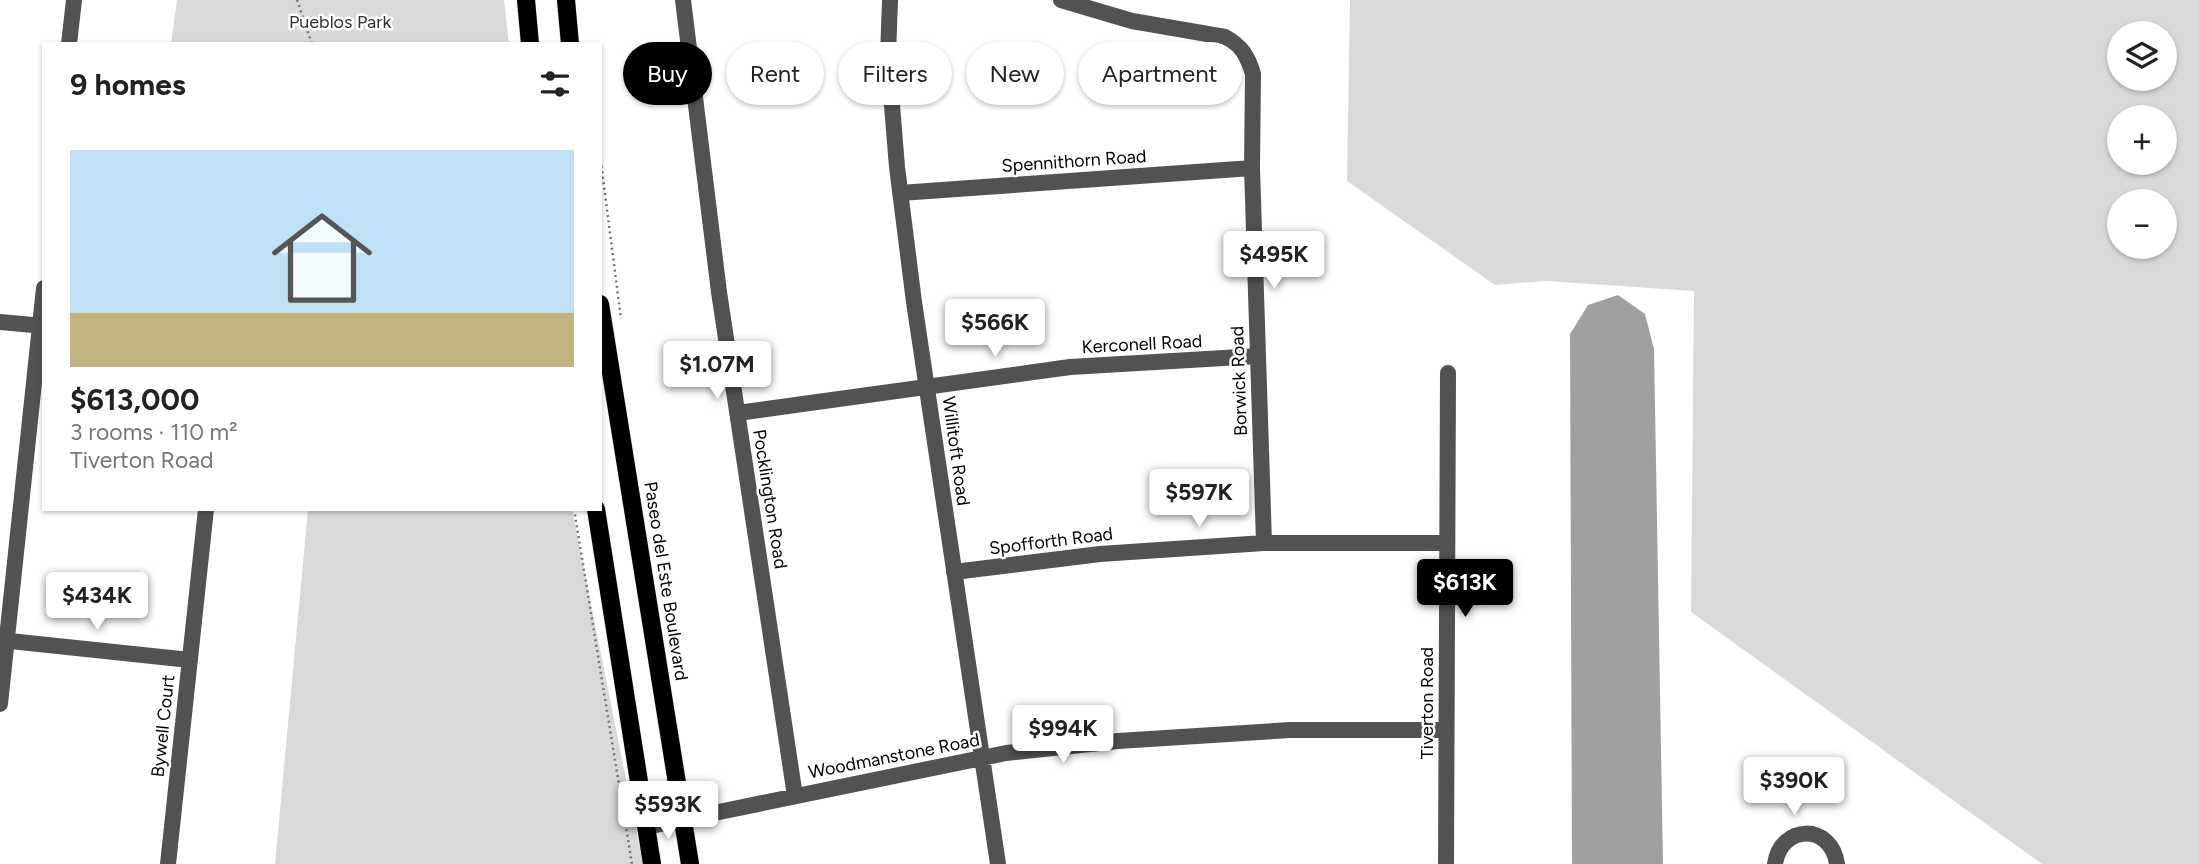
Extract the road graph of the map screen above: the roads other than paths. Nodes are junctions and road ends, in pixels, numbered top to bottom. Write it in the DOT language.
graph roads {
  1 [pos="74,0"];
  2 [pos="526,0"];
  3 [pos="566,0"];
  4 [pos="683,0"];
  5 [pos="890,0"];
  6 [pos="1061,0"];
  7 [pos="69,42"];
  8 [pos="530,42"];
  9 [pos="570,42"];
  10 [pos="1252,168"];
  11 [pos="900,193"];
  12 [pos="602,316"];
  13 [pos="0,322"];
  14 [pos="42,326"];
  15 [pos="1258,356"];
  16 [pos="1448,373"];
  17 [pos="927,388"];
  18 [pos="738,413"];
  19 [pos="206,511"];
  20 [pos="596,511"];
  21 [pos="1264,543"];
  22 [pos="1447,543"];
  23 [pos="954,572"];
  24 [pos="3,640"];
  25 [pos="190,660"];
  26 [pos="0,704"];
  27 [pos="1446,730"];
  28 [pos="982,758"];
  29 [pos="795,796"];
  30 [pos="683,819"];
  31 [pos="646,827"];
  32 [pos="168,864"];
  33 [pos="652,864"];
  34 [pos="690,864"];
  35 [pos="998,864"];
  36 [pos="1446,864"];
  37 [pos="1775,864"];
  38 [pos="1837,864"];
  1 -- 7 [label="street"];
  2 -- 8 [label="main road"];
  3 -- 9 [label="main road"];
  4 -- 18 [label="street, Pocklington Road"];
  5 -- 11 [label="street, Willitoft Road"];
  6 -- 10 [label="street, Borwick Road"];
  10 -- 11 [label="street, Spennithorn Road"];
  10 -- 15 [label="street, Borwick Road"];
  11 -- 17 [label="street, Willitoft Road"];
  12 -- 30 [label="main road, Paseo del Este Boulevard"];
  13 -- 14 [label="street"];
  14 -- 24 [label="street"];
  15 -- 17 [label="street, Kerconell Road"];
  15 -- 21 [label="street, Borwick Road"];
  16 -- 22 [label="street, Tiverton Road"];
  17 -- 18 [label="street, Kerconell Road"];
  17 -- 23 [label="street, Willitoft Road"];
  18 -- 29 [label="street, Pocklington Road"];
  19 -- 25 [label="street, Bywell Court"];
  20 -- 31 [label="main road"];
  21 -- 22 [label="street, Spofforth Road"];
  21 -- 23 [label="street, Spofforth Road"];
  22 -- 27 [label="street, Tiverton Road"];
  23 -- 28 [label="street, Willitoft Road"];
  24 -- 25 [label="street"];
  24 -- 26 [label="street"];
  25 -- 32 [label="street, Bywell Court"];
  27 -- 28 [label="street, Woodmanstone Road"];
  27 -- 36 [label="street, Tiverton Road"];
  28 -- 29 [label="street, Woodmanstone Road"];
  28 -- 35 [label="street, Willitoft Road"];
  29 -- 30 [label="street, Woodmanstone Road"];
  30 -- 31 [label="street, Woodmanstone Road"];
  30 -- 34 [label="main road, Paseo del Este Boulevard"];
  31 -- 33 [label="main road"];
  37 -- 38 [label="street"];
}
